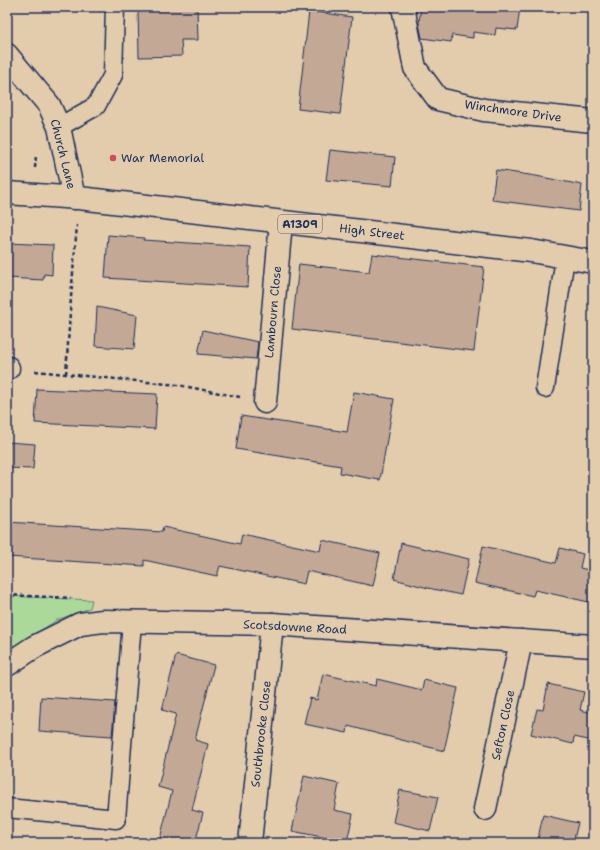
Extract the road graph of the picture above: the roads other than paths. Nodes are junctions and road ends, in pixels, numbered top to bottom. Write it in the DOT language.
graph roads {
  1 [pos="115,7"];
  2 [pos="403,7"];
  3 [pos="7,55"];
  4 [pos="593,121"];
  5 [pos="59,127"];
  6 [pos="7,193"];
  7 [pos="77,198"];
  8 [pos="281,222"];
  9 [pos="565,258"];
  10 [pos="593,262"];
  11 [pos="544,388"];
  12 [pos="265,402"];
  13 [pos="132,622"];
  14 [pos="272,624"];
  15 [pos="521,641"];
  16 [pos="593,646"];
  17 [pos="7,665"];
  18 [pos="7,808"];
  19 [pos="484,809"];
  20 [pos="250,843"];
  1 -- 5 [label="lane"];
  2 -- 4 [label="street, Winchmore Drive"];
  3 -- 5 [label="street, Church Lane"];
  5 -- 7 [label="street, Church Lane"];
  6 -- 7 [label="street, High Street / A1309"];
  7 -- 8 [label="street, High Street / A1309"];
  8 -- 9 [label="street, High Street / A1309"];
  8 -- 12 [label="street, Lambourn Close"];
  9 -- 10 [label="street, High Street / A1309"];
  9 -- 11 [label="lane"];
  13 -- 14 [label="street, Scotsdowne Road"];
  13 -- 17 [label="street, Scotsdowne Road"];
  13 -- 18 [label="lane"];
  14 -- 15 [label="street, Scotsdowne Road"];
  14 -- 20 [label="street, Southbrooke Close"];
  15 -- 16 [label="street, Scotsdowne Road"];
  15 -- 19 [label="street, Sefton Close"];
}
